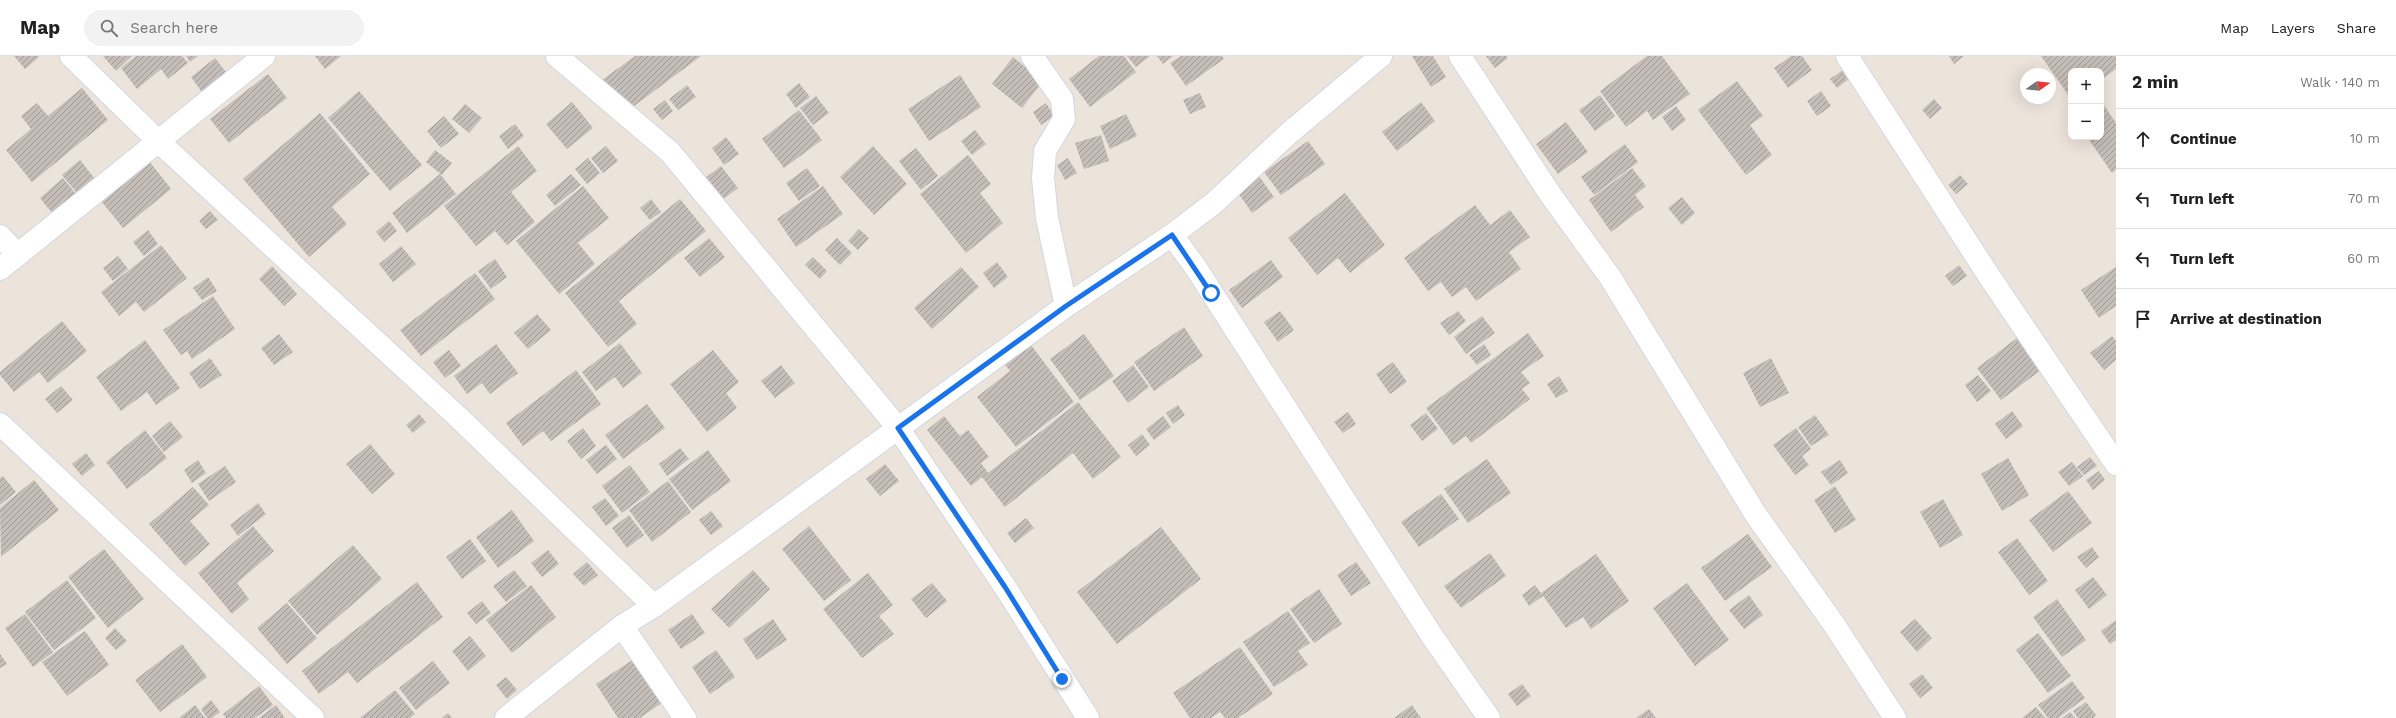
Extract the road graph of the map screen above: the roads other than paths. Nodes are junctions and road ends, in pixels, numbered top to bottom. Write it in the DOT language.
graph roads {
  1 [pos="71,56"];
  2 [pos="264,56"];
  3 [pos="557,56"];
  4 [pos="1032,56"];
  5 [pos="1381,56"];
  6 [pos="1460,56"];
  7 [pos="1847,56"];
  8 [pos="158,141"];
  9 [pos="1172,235"];
  10 [pos="0,236"];
  11 [pos="18,255"];
  12 [pos="0,269"];
  13 [pos="1066,306"];
  14 [pos="0,424"];
  15 [pos="898,428"];
  16 [pos="2116,464"];
  17 [pos="654,606"];
  18 [pos="622,626"];
  19 [pos="313,718"];
  20 [pos="506,718"];
  21 [pos="685,718"];
  22 [pos="1088,718"];
  23 [pos="1489,718"];
  24 [pos="1895,718"];
  1 -- 8 [label="street"];
  2 -- 8 [label="street"];
  3 -- 15 [label="street"];
  4 -- 13 [label="street"];
  5 -- 9 [label="street"];
  6 -- 24 [label="street"];
  7 -- 16 [label="street"];
  8 -- 11 [label="street"];
  8 -- 17 [label="street"];
  9 -- 13 [label="street"];
  9 -- 23 [label="street"];
  10 -- 11 [label="street"];
  11 -- 12 [label="street"];
  13 -- 15 [label="street"];
  14 -- 19 [label="street"];
  15 -- 17 [label="street"];
  15 -- 22 [label="street"];
  17 -- 18 [label="street"];
  18 -- 20 [label="street"];
  18 -- 21 [label="street"];
}
